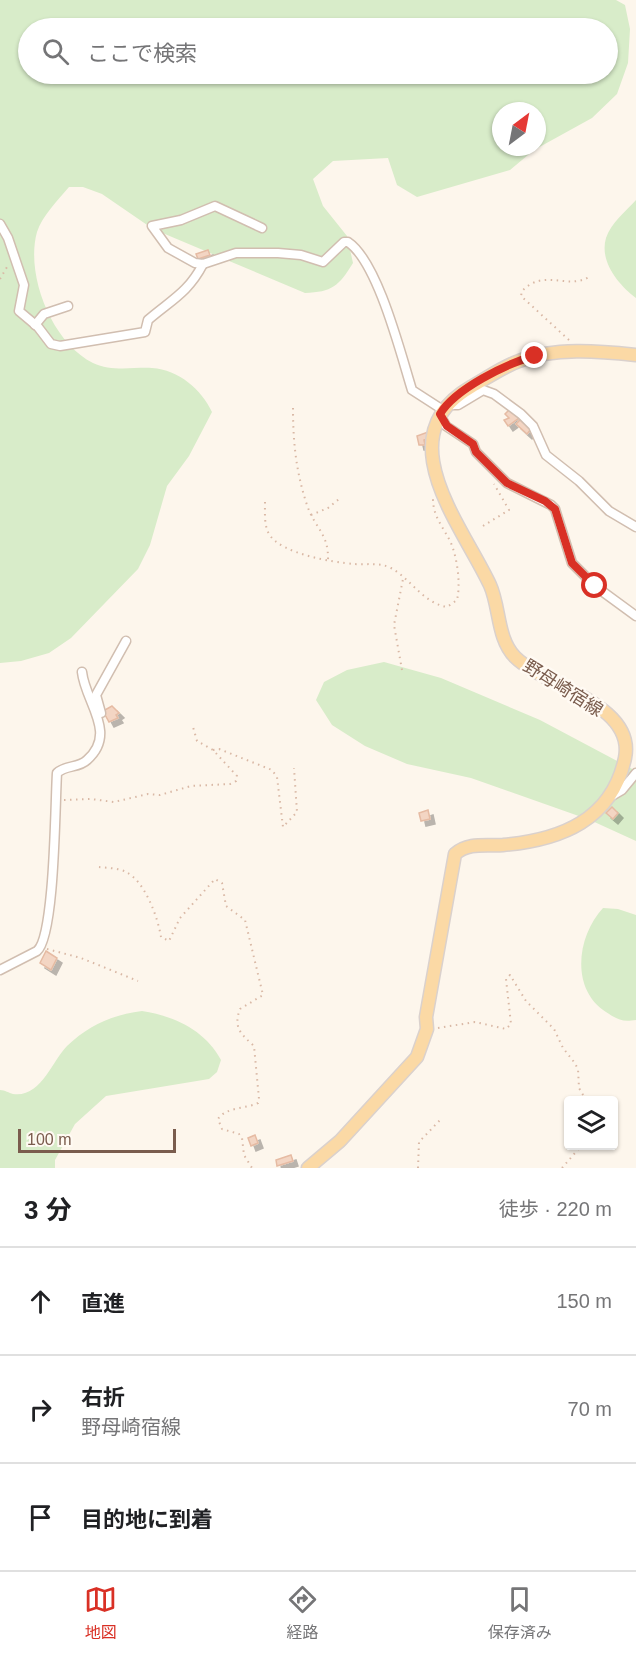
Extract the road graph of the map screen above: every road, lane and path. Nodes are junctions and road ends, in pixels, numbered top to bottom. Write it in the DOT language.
graph roads {
  1 [pos="0,224"];
  2 [pos="262,228"];
  3 [pos="15,258"];
  4 [pos="203,264"];
  5 [pos="588,277"];
  6 [pos="0,279"];
  7 [pos="68,306"];
  8 [pos="35,325"];
  9 [pos="553,353"];
  10 [pos="636,355"];
  11 [pos="293,408"];
  12 [pos="443,410"];
  13 [pos="490,478"];
  14 [pos="438,482"];
  15 [pos="339,499"];
  16 [pos="265,502"];
  17 [pos="311,515"];
  18 [pos="483,526"];
  19 [pos="636,527"];
  20 [pos="328,561"];
  21 [pos="404,578"];
  22 [pos="636,616"];
  23 [pos="126,640"];
  24 [pos="402,670"];
  25 [pos="82,672"];
  26 [pos="193,727"];
  27 [pos="102,728"];
  28 [pos="213,750"];
  29 [pos="294,768"];
  30 [pos="636,773"];
  31 [pos="610,797"];
  32 [pos="55,801"];
  33 [pos="99,867"];
  34 [pos="42,948"];
  35 [pos="0,970"];
  36 [pos="138,981"];
  37 [pos="427,1029"];
  38 [pos="583,1096"];
  39 [pos="442,1118"];
  40 [pos="578,1150"];
  41 [pos="252,1168"];
  42 [pos="308,1168"];
  43 [pos="418,1168"];
  44 [pos="562,1168"];
  1 -- 3 [label="street"];
  2 -- 4 [label="street"];
  3 -- 6 [label="path"];
  3 -- 8 [label="street"];
  4 -- 8 [label="street"];
  4 -- 12 [label="street"];
  5 -- 9 [label="path"];
  7 -- 8 [label="street"];
  9 -- 10 [label="main road"];
  9 -- 12 [label="main road"];
  11 -- 17 [label="path"];
  12 -- 14 [label="main road, 野母崎宿線"];
  12 -- 19 [label="street"];
  12 -- 22 [label="street"];
  13 -- 18 [label="path"];
  14 -- 21 [label="path"];
  14 -- 31 [label="main road, 野母崎宿線"];
  15 -- 17 [label="path"];
  16 -- 20 [label="path"];
  17 -- 20 [label="path"];
  20 -- 21 [label="path"];
  21 -- 24 [label="path"];
  23 -- 27 [label="street"];
  25 -- 27 [label="street"];
  26 -- 28 [label="path"];
  27 -- 32 [label="street"];
  28 -- 29 [label="path"];
  28 -- 32 [label="path"];
  30 -- 31 [label="street"];
  31 -- 37 [label="main road, 野母崎宿線"];
  32 -- 34 [label="street"];
  33 -- 41 [label="path"];
  34 -- 35 [label="street"];
  34 -- 36 [label="path"];
  37 -- 38 [label="path"];
  37 -- 42 [label="main road, 野母崎宿線"];
  39 -- 43 [label="path"];
  40 -- 44 [label="path"];
}
